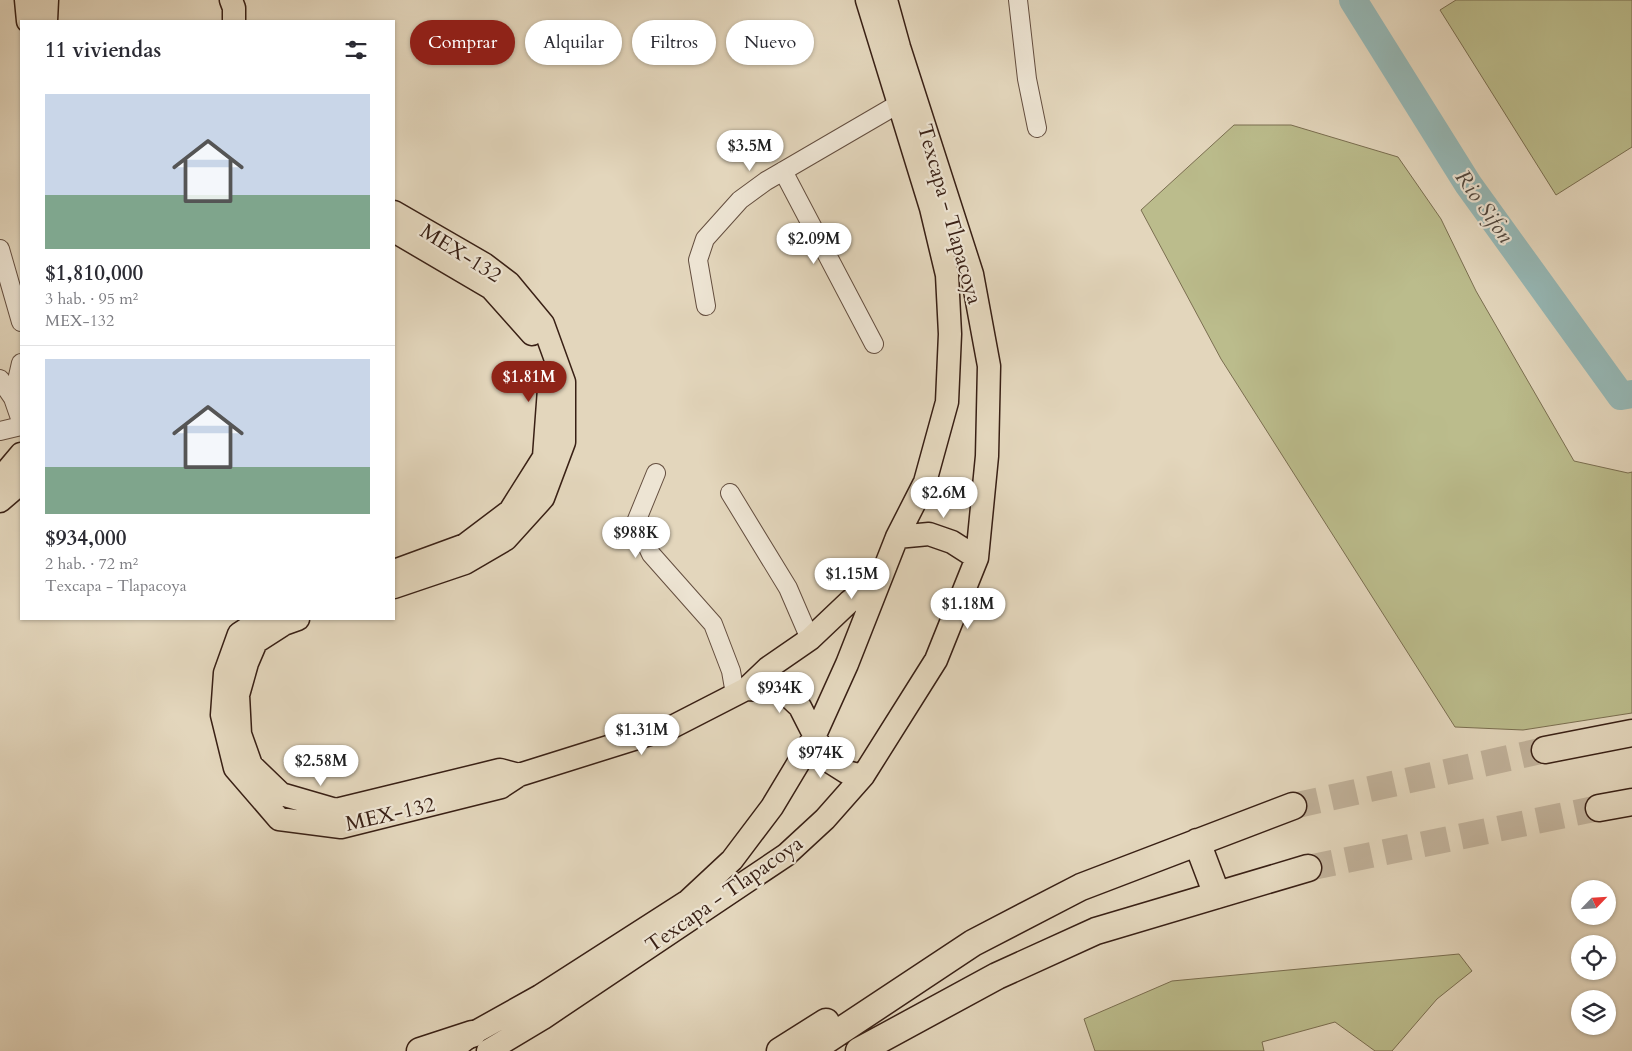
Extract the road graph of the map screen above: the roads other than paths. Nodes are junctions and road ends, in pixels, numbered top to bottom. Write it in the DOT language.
graph roads {
  1 [pos="26,0"];
  2 [pos="47,0"];
  3 [pos="231,0"];
  4 [pos="246,0"];
  5 [pos="867,0"];
  6 [pos="886,0"];
  7 [pos="1018,0"];
  8 [pos="28,20"];
  9 [pos="46,20"];
  10 [pos="234,20"];
  11 [pos="246,20"];
  12 [pos="900,103"];
  13 [pos="1037,128"];
  14 [pos="783,171"];
  15 [pos="395,213"];
  16 [pos="395,232"];
  17 [pos="0,249"];
  18 [pos="706,306"];
  19 [pos="20,319"];
  20 [pos="874,344"];
  21 [pos="20,367"];
  22 [pos="0,379"];
  23 [pos="13,398"];
  24 [pos="20,418"];
  25 [pos="20,426"];
  26 [pos="0,431"];
  27 [pos="20,455"];
  28 [pos="656,473"];
  29 [pos="0,479"];
  30 [pos="20,483"];
  31 [pos="730,493"];
  32 [pos="0,501"];
  33 [pos="897,537"];
  34 [pos="977,558"];
  35 [pos="395,571"];
  36 [pos="881,577"];
  37 [pos="395,587"];
  38 [pos="260,620"];
  39 [pos="295,620"];
  40 [pos="810,639"];
  41 [pos="741,691"];
  42 [pos="1632,732"];
  43 [pos="814,737"];
  44 [pos="1545,750"];
  45 [pos="519,775"];
  46 [pos="863,776"];
  47 [pos="1632,802"];
  48 [pos="1293,806"];
  49 [pos="1599,808"];
  50 [pos="1197,842"];
  51 [pos="1308,868"];
  52 [pos="1217,895"];
  53 [pos="973,943"];
  54 [pos="961,995"];
  55 [pos="543,1018"];
  56 [pos="480,1043"];
  57 [pos="420,1051"];
  58 [pos="451,1051"];
  59 [pos="505,1051"];
  60 [pos="780,1051"];
  61 [pos="810,1051"];
  62 [pos="859,1051"];
  63 [pos="895,1051"];
  1 -- 8 [label="main road"];
  2 -- 9 [label="main road"];
  3 -- 10 [label="main road"];
  4 -- 11 [label="main road"];
  5 -- 12 [label="main road, Texcapa - Tlapacoya"];
  6 -- 34 [label="main road, Texcapa - Tlapacoya"];
  7 -- 13 [label="street"];
  12 -- 14 [label="street"];
  12 -- 33 [label="main road, Texcapa - Tlapacoya"];
  14 -- 18 [label="street"];
  14 -- 20 [label="street"];
  15 -- 37 [label="main road, MEX-132"];
  16 -- 35 [label="main road, MEX-132"];
  17 -- 19 [label="street"];
  21 -- 23 [label="street"];
  22 -- 23 [label="street"];
  23 -- 24 [label="street"];
  25 -- 26 [label="street"];
  27 -- 29 [label="main road"];
  28 -- 41 [label="street"];
  30 -- 32 [label="main road"];
  31 -- 40 [label="street"];
  33 -- 34 [label="main road"];
  33 -- 36 [label="main road, Texcapa - Tlapacoya"];
  34 -- 46 [label="main road, Texcapa - Tlapacoya"];
  36 -- 40 [label="main road"];
  36 -- 43 [label="main road, Texcapa - Tlapacoya"];
  38 -- 45 [label="main road, MEX-132"];
  39 -- 45 [label="main road, MEX-132"];
  40 -- 41 [label="main road"];
  41 -- 43 [label="main road"];
  41 -- 45 [label="main road, MEX-132"];
  42 -- 44 [label="highway"];
  43 -- 46 [label="main road"];
  43 -- 56 [label="main road, Texcapa - Tlapacoya"];
  46 -- 55 [label="main road, Texcapa - Tlapacoya"];
  47 -- 49 [label="highway"];
  48 -- 50 [label="highway"];
  50 -- 52 [label="highway"];
  50 -- 53 [label="highway"];
  51 -- 52 [label="highway"];
  52 -- 54 [label="highway"];
  53 -- 60 [label="highway"];
  53 -- 61 [label="highway"];
  54 -- 62 [label="highway"];
  54 -- 63 [label="highway"];
  55 -- 56 [label="main road, Texcapa - Tlapacoya"];
  55 -- 59 [label="main road"];
  56 -- 57 [label="highway"];
  56 -- 58 [label="main road, Texcapa - Tlapacoya"];
}
